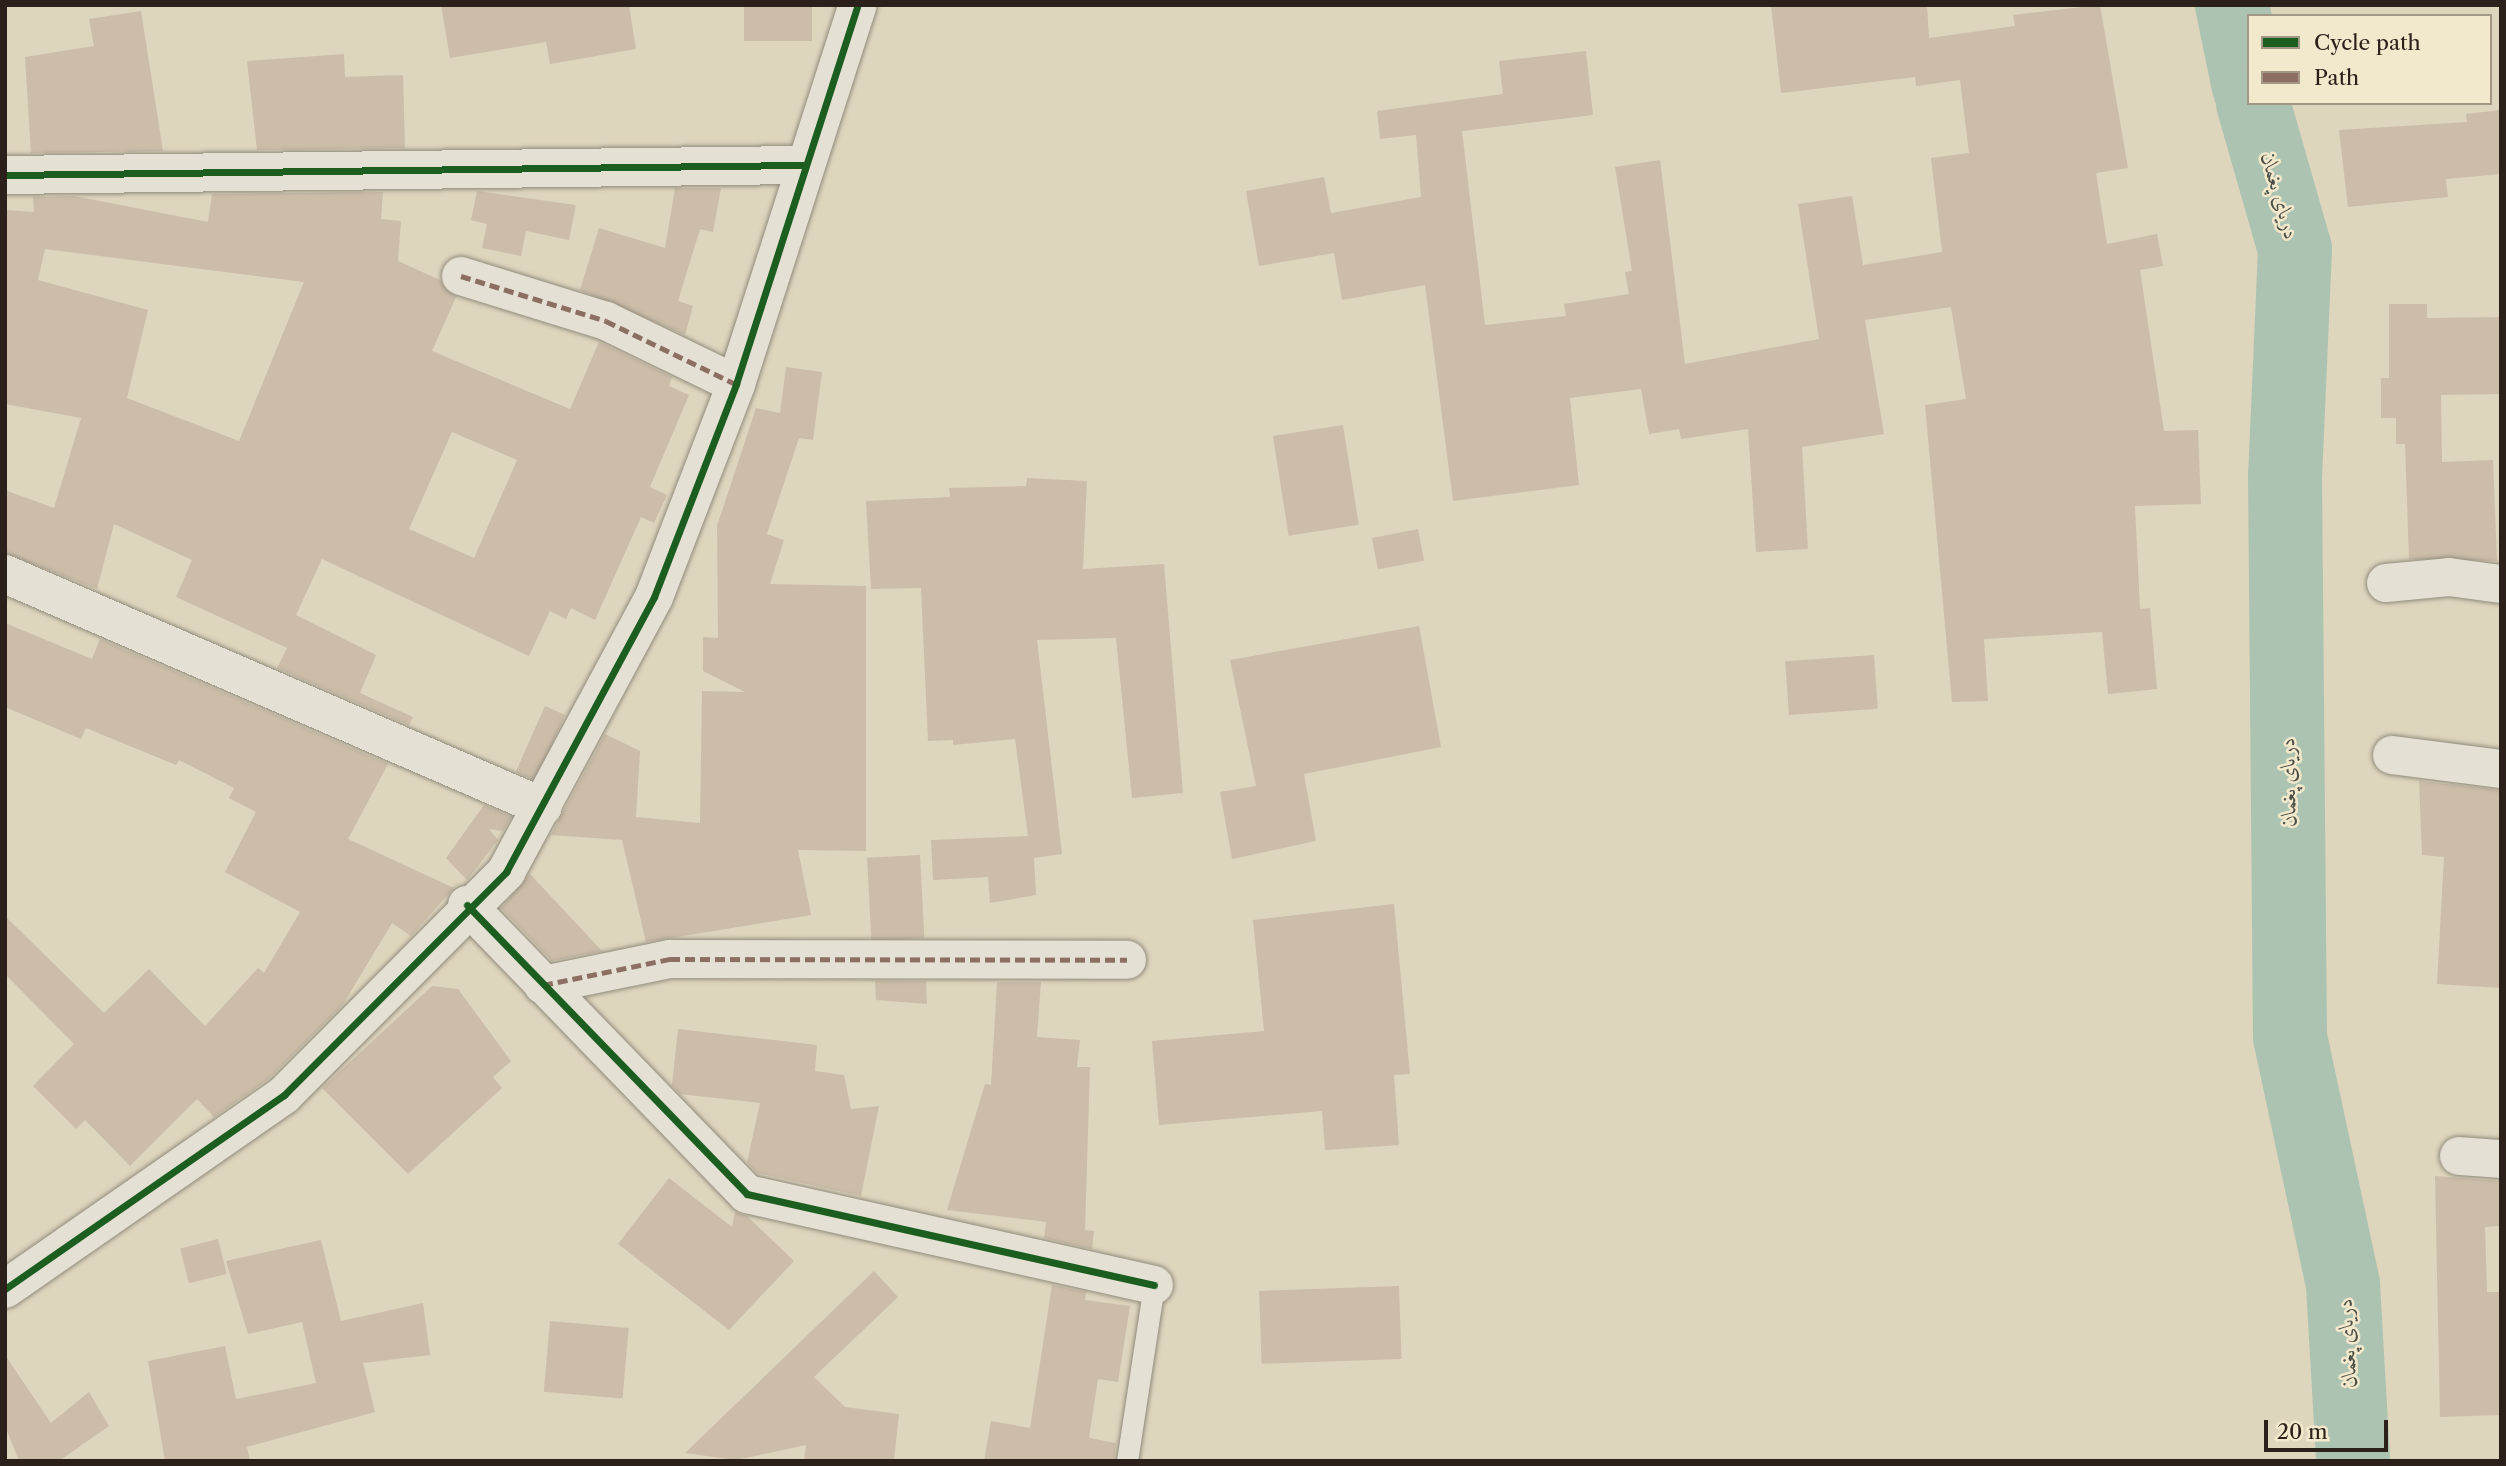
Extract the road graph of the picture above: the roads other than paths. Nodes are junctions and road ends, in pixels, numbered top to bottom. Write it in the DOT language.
graph roads {
  1 [pos="858,5"];
  2 [pos="803,165"];
  3 [pos="5,175"];
  4 [pos="461,276"];
  5 [pos="736,384"];
  6 [pos="5,574"];
  7 [pos="2386,583"];
  8 [pos="2501,584"];
  9 [pos="2392,755"];
  10 [pos="2501,769"];
  11 [pos="543,807"];
  12 [pos="467,905"];
  13 [pos="1127,960"];
  14 [pos="543,985"];
  15 [pos="2459,1156"];
  16 [pos="2501,1159"];
  17 [pos="1154,1285"];
  18 [pos="5,1289"];
  19 [pos="1126,1461"];
  1 -- 2 [label="street"];
  2 -- 3 [label="street"];
  2 -- 5 [label="street"];
  4 -- 5 [label="street"];
  5 -- 11 [label="street"];
  6 -- 11 [label="street"];
  7 -- 8 [label="street"];
  9 -- 10 [label="street"];
  11 -- 12 [label="street"];
  12 -- 14 [label="street"];
  12 -- 18 [label="street"];
  13 -- 14 [label="street"];
  14 -- 17 [label="street"];
  15 -- 16 [label="street"];
  17 -- 19 [label="lane"];
}
